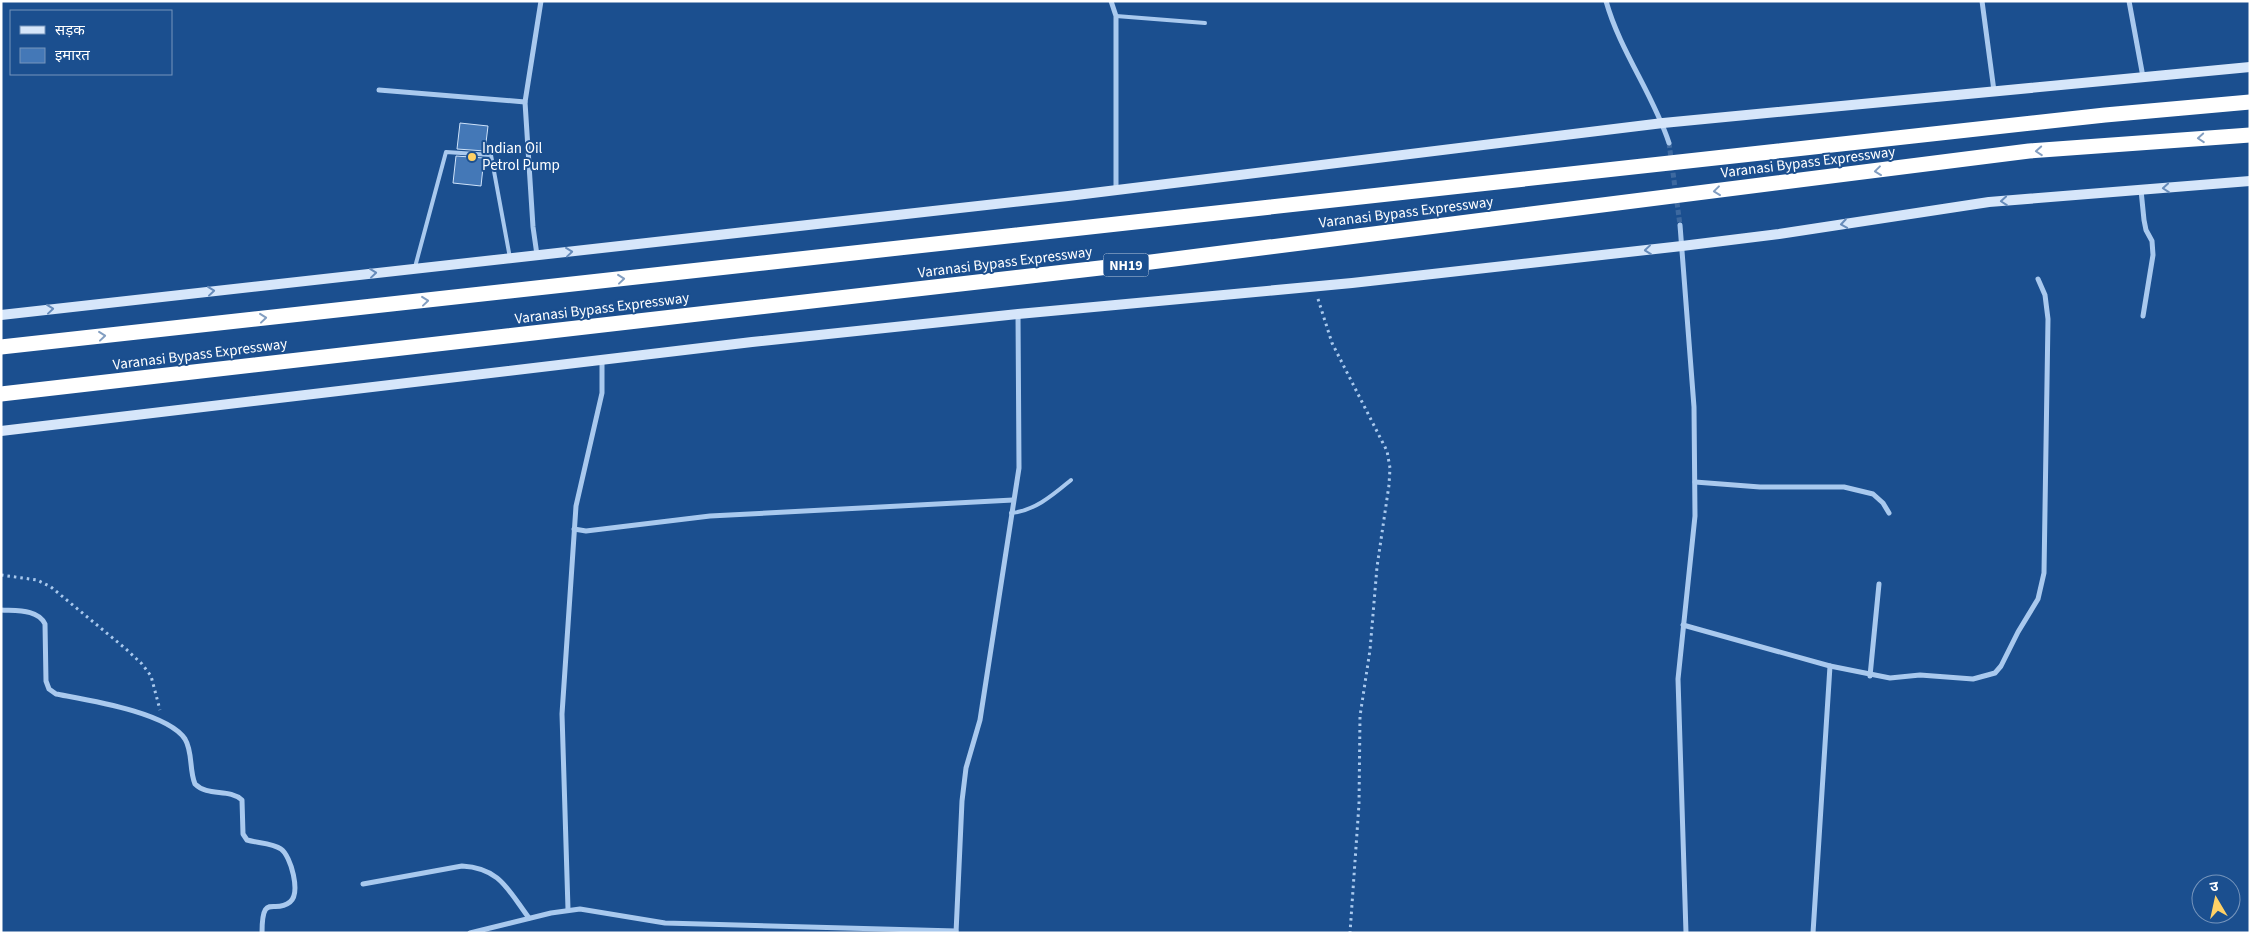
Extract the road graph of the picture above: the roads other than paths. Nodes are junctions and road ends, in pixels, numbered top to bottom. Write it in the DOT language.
graph roads {
  1 [pos="541,1"];
  2 [pos="1111,1"];
  3 [pos="1606,1"];
  4 [pos="1982,1"];
  5 [pos="2129,1"];
  6 [pos="1116,16"];
  7 [pos="1205,23"];
  8 [pos="2250,67"];
  9 [pos="2142,77"];
  10 [pos="378,90"];
  11 [pos="1994,91"];
  12 [pos="525,102"];
  13 [pos="2250,102"];
  14 [pos="1663,123"];
  15 [pos="2250,135"];
  16 [pos="1669,143"];
  17 [pos="2250,181"];
  18 [pos="1116,189"];
  19 [pos="2141,190"];
  20 [pos="1680,224"];
  21 [pos="1682,246"];
  22 [pos="537,255"];
  23 [pos="510,258"];
  24 [pos="414,269"];
  25 [pos="2038,279"];
  26 [pos="1018,314"];
  27 [pos="1,315"];
  28 [pos="2143,316"];
  29 [pos="1,347"];
  30 [pos="602,360"];
  31 [pos="1,394"];
  32 [pos="1,431"];
  33 [pos="1072,480"];
  34 [pos="1695,482"];
  35 [pos="1013,500"];
  36 [pos="1010,513"];
  37 [pos="1889,513"];
  38 [pos="574,529"];
  39 [pos="1879,584"];
  40 [pos="1,610"];
  41 [pos="1683,625"];
  42 [pos="1830,666"];
  43 [pos="1870,676"];
  44 [pos="363,884"];
  45 [pos="568,909"];
  46 [pos="529,918"];
  47 [pos="956,932"];
  48 [pos="262,933"];
  49 [pos="470,933"];
  50 [pos="1686,933"];
  51 [pos="1813,933"];
  1 -- 12 [label="street"];
  2 -- 6 [label="street"];
  3 -- 14 [label="street"];
  4 -- 11 [label="street"];
  5 -- 9 [label="street"];
  6 -- 7 [label="lane"];
  6 -- 18 [label="street"];
  8 -- 9 [label="street"];
  9 -- 11 [label="street"];
  10 -- 12 [label="street"];
  11 -- 14 [label="street"];
  12 -- 22 [label="street"];
  29 -- 13 [label="highway, Varanasi Bypass Expressway, one-way"];
  14 -- 16 [label="street"];
  14 -- 18 [label="street"];
  15 -- 31 [label="highway, Varanasi Bypass Expressway / NH19, one-way"];
  17 -- 19 [label="street, one-way"];
  22 -- 18 [label="street, one-way"];
  19 -- 21 [label="street, one-way"];
  19 -- 28 [label="street"];
  20 -- 21 [label="street"];
  21 -- 26 [label="street, one-way"];
  21 -- 34 [label="street"];
  22 -- 23 [label="street"];
  23 -- 24 [label="street"];
  23 -- 24 [label="lane"];
  27 -- 24 [label="street, one-way"];
  25 -- 43 [label="street"];
  26 -- 30 [label="street"];
  26 -- 35 [label="street"];
  30 -- 32 [label="street"];
  30 -- 38 [label="street"];
  33 -- 36 [label="lane"];
  34 -- 37 [label="street"];
  34 -- 41 [label="street"];
  35 -- 36 [label="street"];
  35 -- 38 [label="street"];
  36 -- 47 [label="street"];
  38 -- 45 [label="street"];
  39 -- 43 [label="street"];
  40 -- 48 [label="street"];
  41 -- 42 [label="street"];
  41 -- 50 [label="street"];
  42 -- 43 [label="street"];
  42 -- 51 [label="street"];
  44 -- 46 [label="street"];
  45 -- 46 [label="street"];
  45 -- 47 [label="street"];
  46 -- 49 [label="street"];
}
